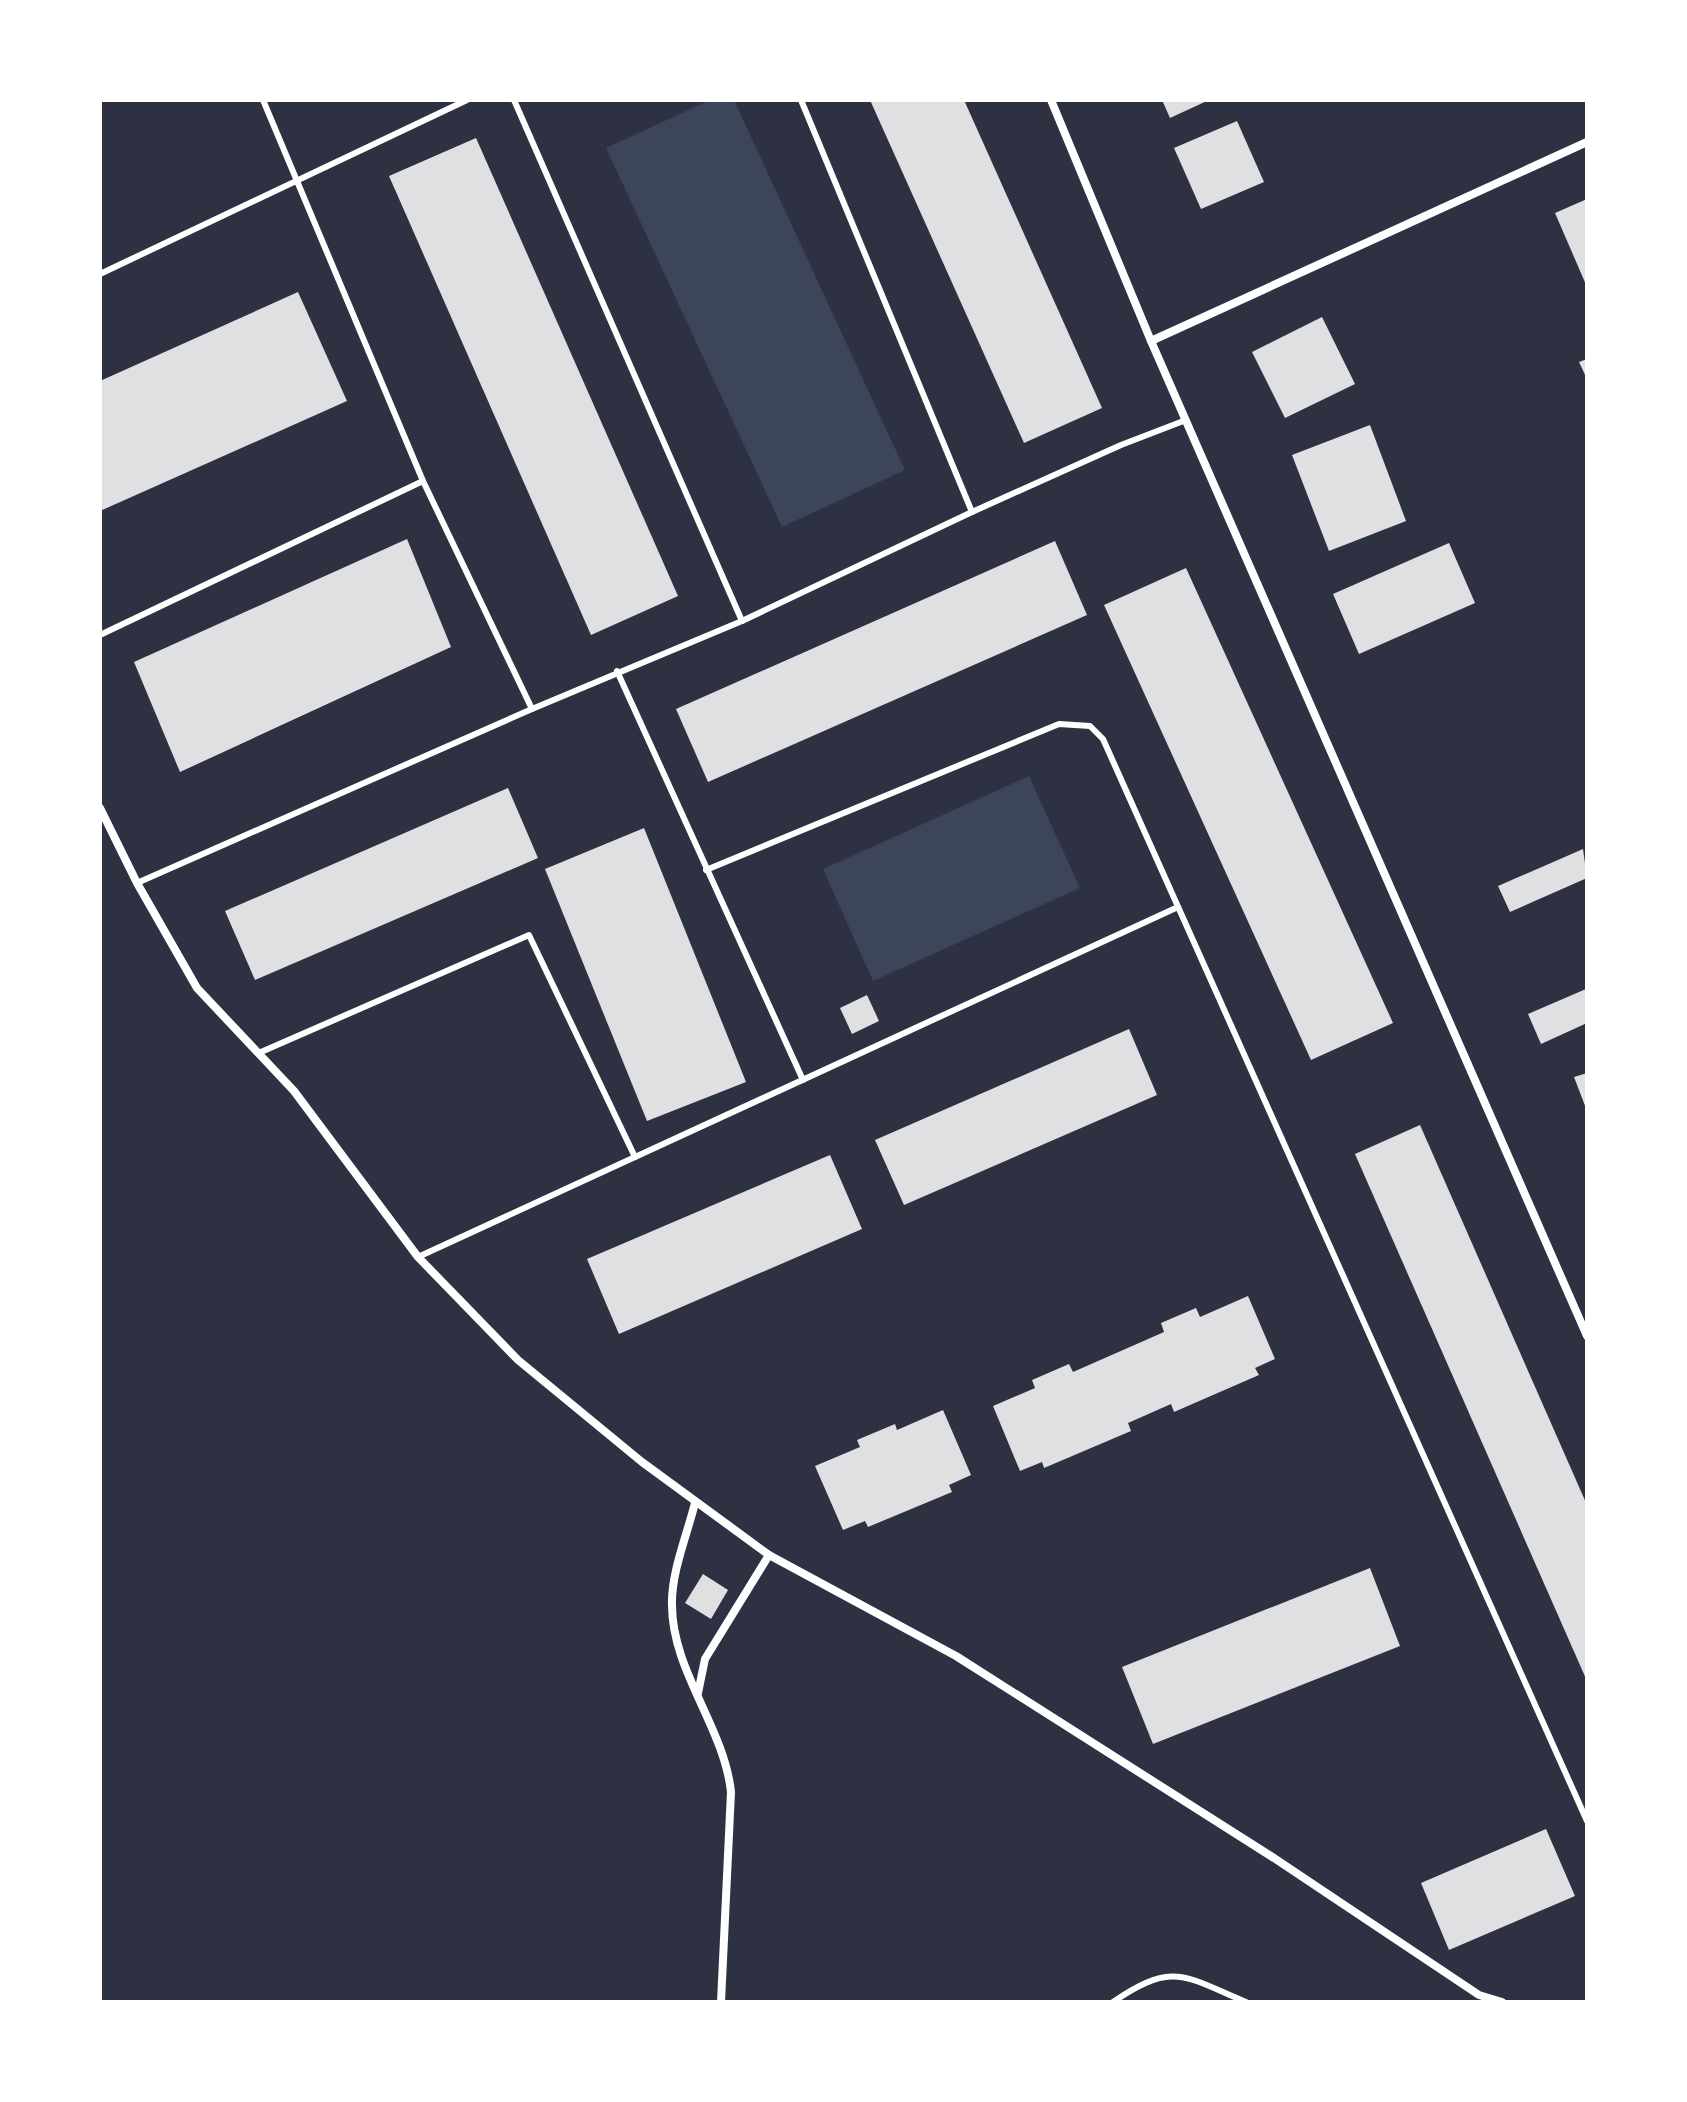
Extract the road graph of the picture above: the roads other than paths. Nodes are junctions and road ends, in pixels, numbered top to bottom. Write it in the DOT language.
graph roads {
  1 [pos="263,100"];
  2 [pos="467,100"];
  3 [pos="514,100"];
  4 [pos="801,100"];
  5 [pos="1051,100"];
  6 [pos="1587,142"];
  7 [pos="297,181"];
  8 [pos="100,274"];
  9 [pos="1151,341"];
  10 [pos="1186,420"];
  11 [pos="423,481"];
  12 [pos="972,512"];
  13 [pos="742,621"];
  14 [pos="100,635"];
  15 [pos="617,671"];
  16 [pos="532,709"];
  17 [pos="100,808"];
  18 [pos="706,870"];
  19 [pos="137,883"];
  20 [pos="1178,907"];
  21 [pos="261,1052"];
  22 [pos="803,1080"];
  23 [pos="635,1157"];
  24 [pos="418,1257"];
  25 [pos="1587,1336"];
  26 [pos="695,1503"];
  27 [pos="769,1555"];
  28 [pos="698,1694"];
  29 [pos="1587,1821"];
  30 [pos="721,2002"];
  31 [pos="1113,2002"];
  32 [pos="1246,2002"];
  33 [pos="1502,2002"];
  1 -- 7 [label="lane"];
  2 -- 7 [label="lane"];
  3 -- 13 [label="lane"];
  4 -- 12 [label="lane"];
  5 -- 9 [label="street"];
  6 -- 9 [label="street"];
  7 -- 8 [label="lane"];
  7 -- 11 [label="lane"];
  9 -- 10 [label="street"];
  10 -- 12 [label="lane"];
  10 -- 25 [label="street"];
  11 -- 14 [label="lane"];
  11 -- 16 [label="lane"];
  12 -- 13 [label="lane"];
  13 -- 15 [label="lane"];
  15 -- 16 [label="lane"];
  15 -- 18 [label="lane"];
  16 -- 19 [label="lane"];
  17 -- 19 [label="street"];
  18 -- 20 [label="lane"];
  18 -- 22 [label="lane"];
  19 -- 21 [label="street"];
  20 -- 22 [label="lane"];
  20 -- 29 [label="lane"];
  21 -- 23 [label="lane"];
  21 -- 24 [label="street"];
  22 -- 23 [label="lane"];
  23 -- 24 [label="lane"];
  24 -- 26 [label="street"];
  26 -- 27 [label="street"];
  26 -- 28 [label="street"];
  27 -- 28 [label="street"];
  27 -- 33 [label="street"];
  28 -- 30 [label="street"];
  31 -- 32 [label="lane"];
}
